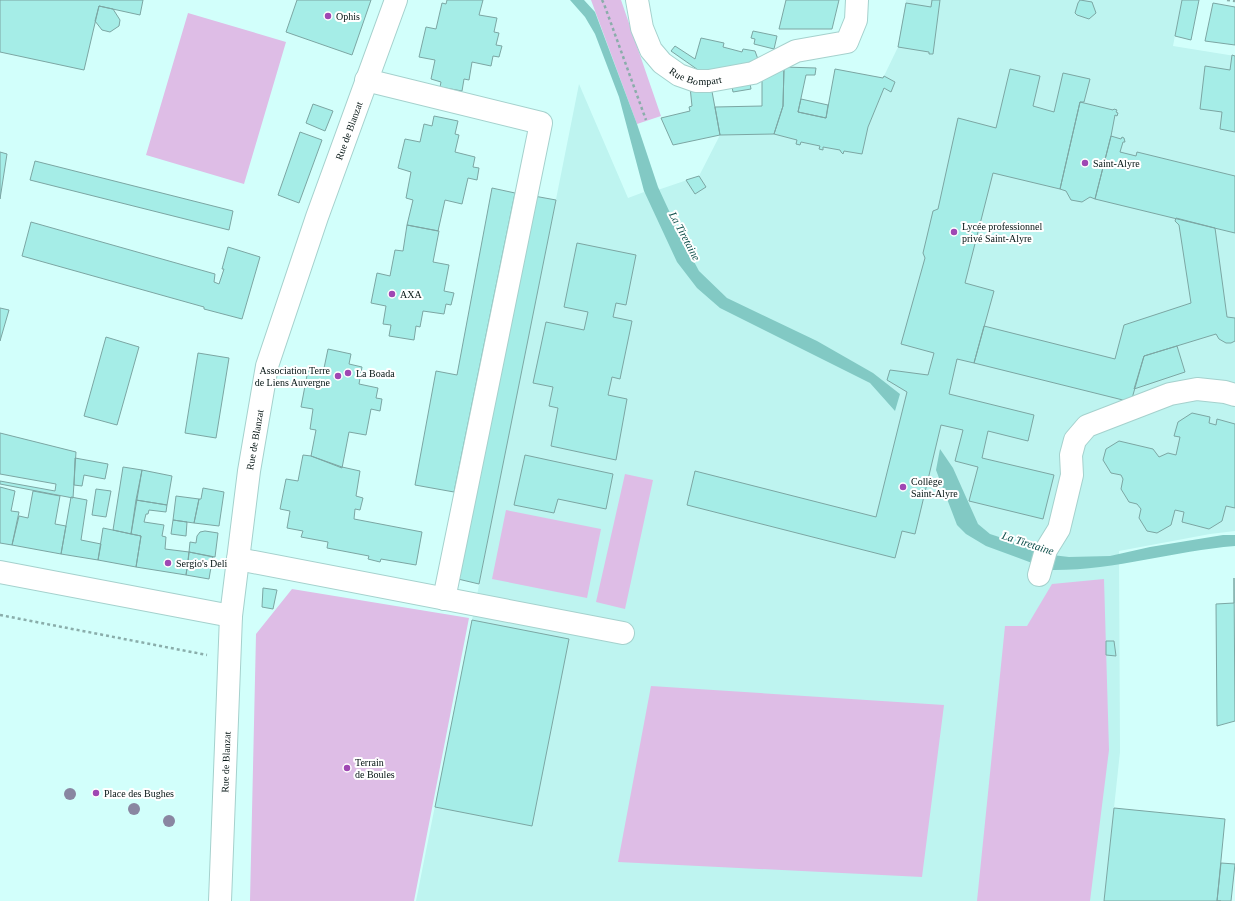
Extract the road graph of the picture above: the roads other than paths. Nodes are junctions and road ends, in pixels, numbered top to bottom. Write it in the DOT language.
graph roads {
  1 [pos="396,0"];
  2 [pos="637,0"];
  3 [pos="857,0"];
  4 [pos="366,80"];
  5 [pos="1235,395"];
  6 [pos="238,559"];
  7 [pos="0,572"];
  8 [pos="1039,576"];
  9 [pos="444,599"];
  10 [pos="231,616"];
  11 [pos="623,633"];
  12 [pos="220,901"];
  1 -- 4 [label="street, Rue de Blanzat"];
  2 -- 3 [label="street, Rue Bompart"];
  4 -- 6 [label="street, Rue de Blanzat"];
  4 -- 9 [label="street"];
  5 -- 8 [label="street"];
  6 -- 9 [label="street"];
  6 -- 10 [label="street, Rue de Blanzat"];
  7 -- 10 [label="street"];
  9 -- 11 [label="street"];
  10 -- 12 [label="street, Rue de Blanzat"];
}
